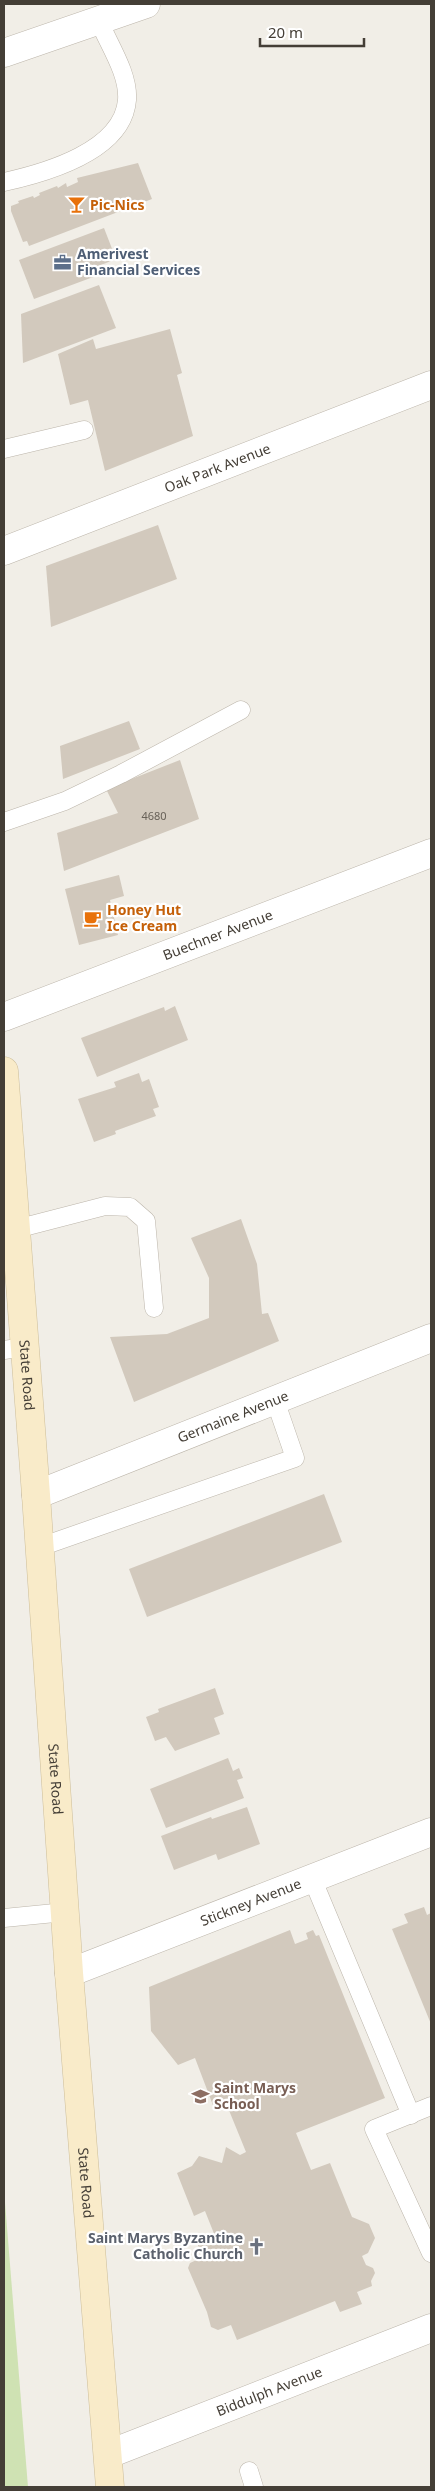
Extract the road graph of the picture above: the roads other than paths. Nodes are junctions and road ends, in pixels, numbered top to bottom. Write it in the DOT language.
graph roads {
  1 [pos="146,4"];
  2 [pos="99,22"];
  3 [pos="4,53"];
  4 [pos="4,182"];
  5 [pos="431,385"];
  6 [pos="84,430"];
  7 [pos="4,449"];
  8 [pos="4,551"];
  9 [pos="241,710"];
  10 [pos="4,822"];
  11 [pos="431,853"];
  12 [pos="4,1017"];
  13 [pos="4,1079"];
  14 [pos="16,1229"];
  15 [pos="11,1262"];
  16 [pos="154,1308"];
  17 [pos="431,1338"];
  18 [pos="14,1348"];
  19 [pos="275,1400"];
  20 [pos="36,1495"];
  21 [pos="40,1548"];
  22 [pos="431,1832"];
  23 [pos="312,1878"];
  24 [pos="65,1912"];
  25 [pos="4,1918"];
  26 [pos="70,1973"];
  27 [pos="431,2106"];
  28 [pos="411,2114"];
  29 [pos="431,2253"];
  30 [pos="431,2328"];
  31 [pos="109,2454"];
  32 [pos="110,2487"];
  1 -- 2 [label="street"];
  2 -- 3 [label="street"];
  2 -- 4 [label="lane"];
  5 -- 8 [label="street, Oak Park Avenue"];
  6 -- 7 [label="lane"];
  9 -- 10 [label="lane"];
  11 -- 12 [label="street, Buechner Avenue"];
  13 -- 14 [label="main road, State Road"];
  14 -- 15 [label="main road, State Road"];
  14 -- 16 [label="lane"];
  15 -- 18 [label="main road, State Road"];
  17 -- 19 [label="street, Germaine Avenue"];
  18 -- 20 [label="main road, State Road"];
  19 -- 20 [label="street, Germaine Avenue"];
  19 -- 21 [label="lane"];
  20 -- 21 [label="main road, State Road"];
  21 -- 24 [label="main road, State Road"];
  22 -- 23 [label="street, Stickney Avenue"];
  23 -- 26 [label="street, Stickney Avenue"];
  23 -- 28 [label="lane"];
  24 -- 25 [label="lane"];
  24 -- 26 [label="main road, State Road"];
  26 -- 31 [label="main road, State Road"];
  27 -- 28 [label="lane"];
  28 -- 29 [label="lane"];
  30 -- 31 [label="street, Biddulph Avenue"];
  31 -- 32 [label="main road, State Road"];
}
